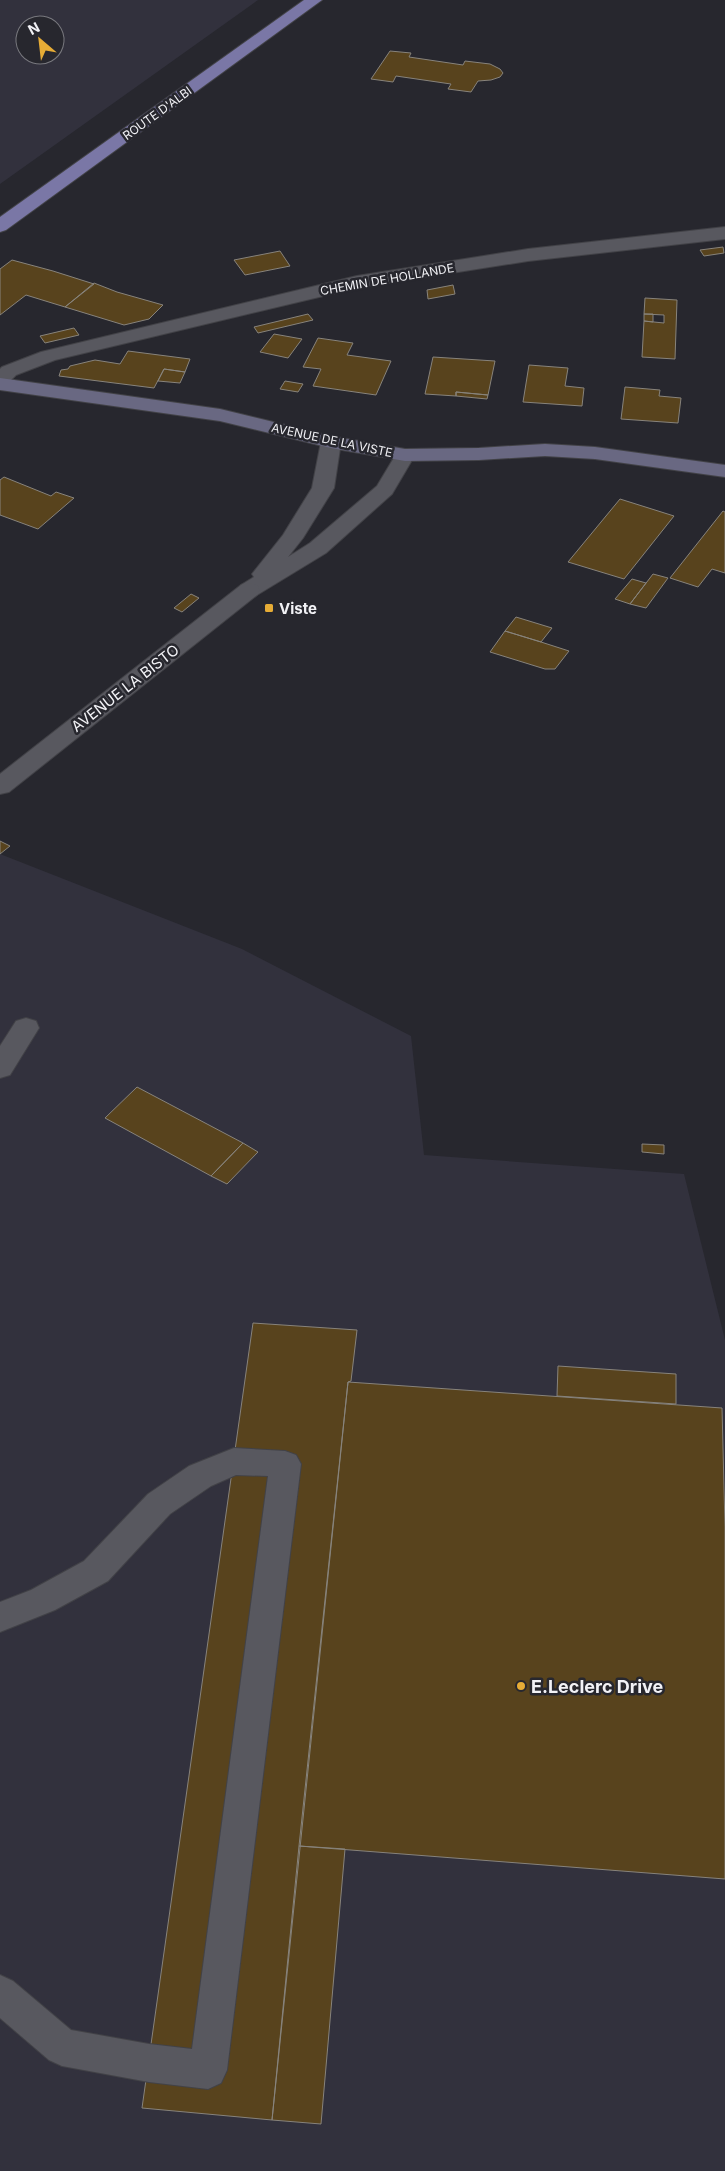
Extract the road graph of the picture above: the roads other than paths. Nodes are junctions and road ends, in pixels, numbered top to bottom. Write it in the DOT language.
graph roads {
  1 [pos="314,0"];
  2 [pos="0,226"];
  3 [pos="725,233"];
  4 [pos="0,380"];
  5 [pos="0,384"];
  6 [pos="331,442"];
  7 [pos="405,455"];
  8 [pos="725,471"];
  9 [pos="249,590"];
  10 [pos="0,786"];
  11 [pos="26,1028"];
  12 [pos="0,1068"];
  13 [pos="0,1617"];
  14 [pos="0,1994"];
  1 -- 2 [label="main road, ROUTE D'ALBI"];
  3 -- 4 [label="street, CHEMIN DE HOLLANDE"];
  5 -- 6 [label="street, AVENUE DE LA VISTE"];
  6 -- 7 [label="street, AVENUE DE LA VISTE"];
  6 -- 9 [label="street"];
  7 -- 8 [label="street, AVENUE DE LA VISTE"];
  7 -- 9 [label="street"];
  9 -- 10 [label="street, AVENUE LA BISTO"];
  11 -- 12 [label="street"];
  13 -- 14 [label="street"];
}
